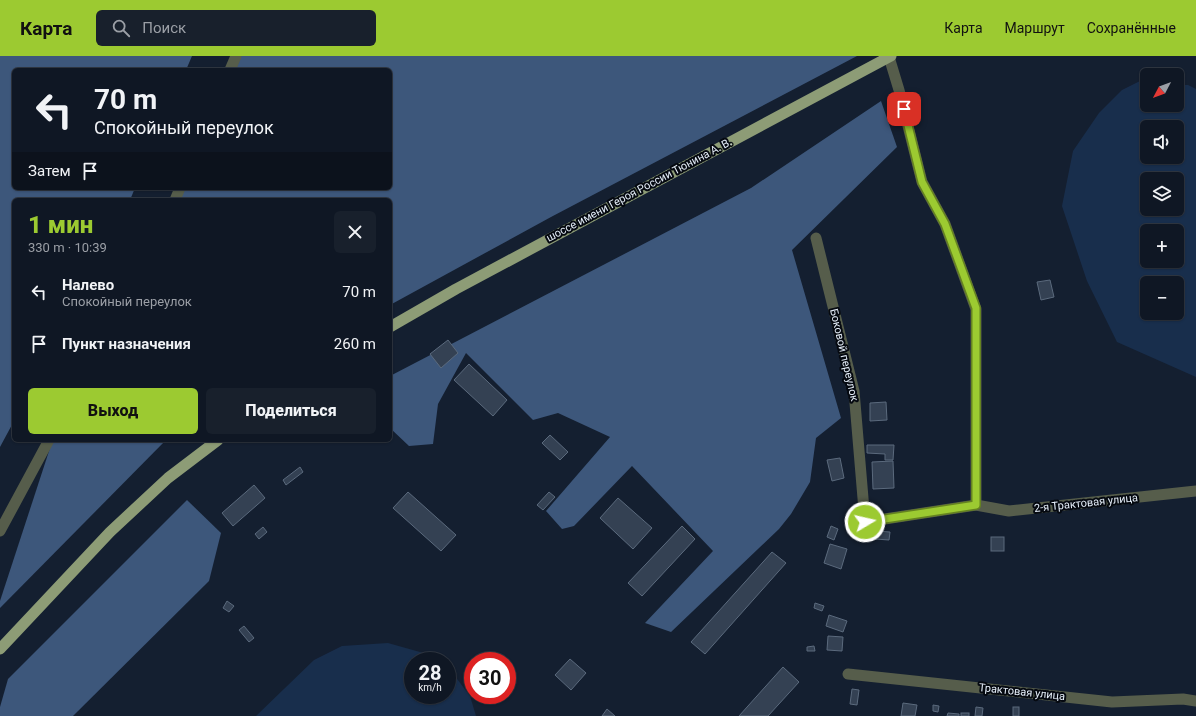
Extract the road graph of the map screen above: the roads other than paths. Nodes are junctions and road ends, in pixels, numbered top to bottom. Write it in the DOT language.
graph roads {
  1 [pos="236,56"];
  2 [pos="890,56"];
  3 [pos="231,68"];
  4 [pos="816,238"];
  5 [pos="392,327"];
  6 [pos="48,442"];
  7 [pos="215,442"];
  8 [pos="1196,492"];
  9 [pos="976,505"];
  10 [pos="865,522"];
  11 [pos="0,531"];
  12 [pos="0,649"];
  13 [pos="848,674"];
  14 [pos="1196,701"];
  1 -- 3 [label="street"];
  2 -- 5 [label="main road, шоссе имени Героя России Тюнина А. В."];
  2 -- 9 [label="street"];
  4 -- 10 [label="street, Боковой переулок"];
  6 -- 11 [label="street"];
  7 -- 12 [label="main road"];
  8 -- 9 [label="street, 2-я Трактовая улица"];
  9 -- 10 [label="street, 2-я Трактовая улица"];
  13 -- 14 [label="street, Трактовая улица"];
}
